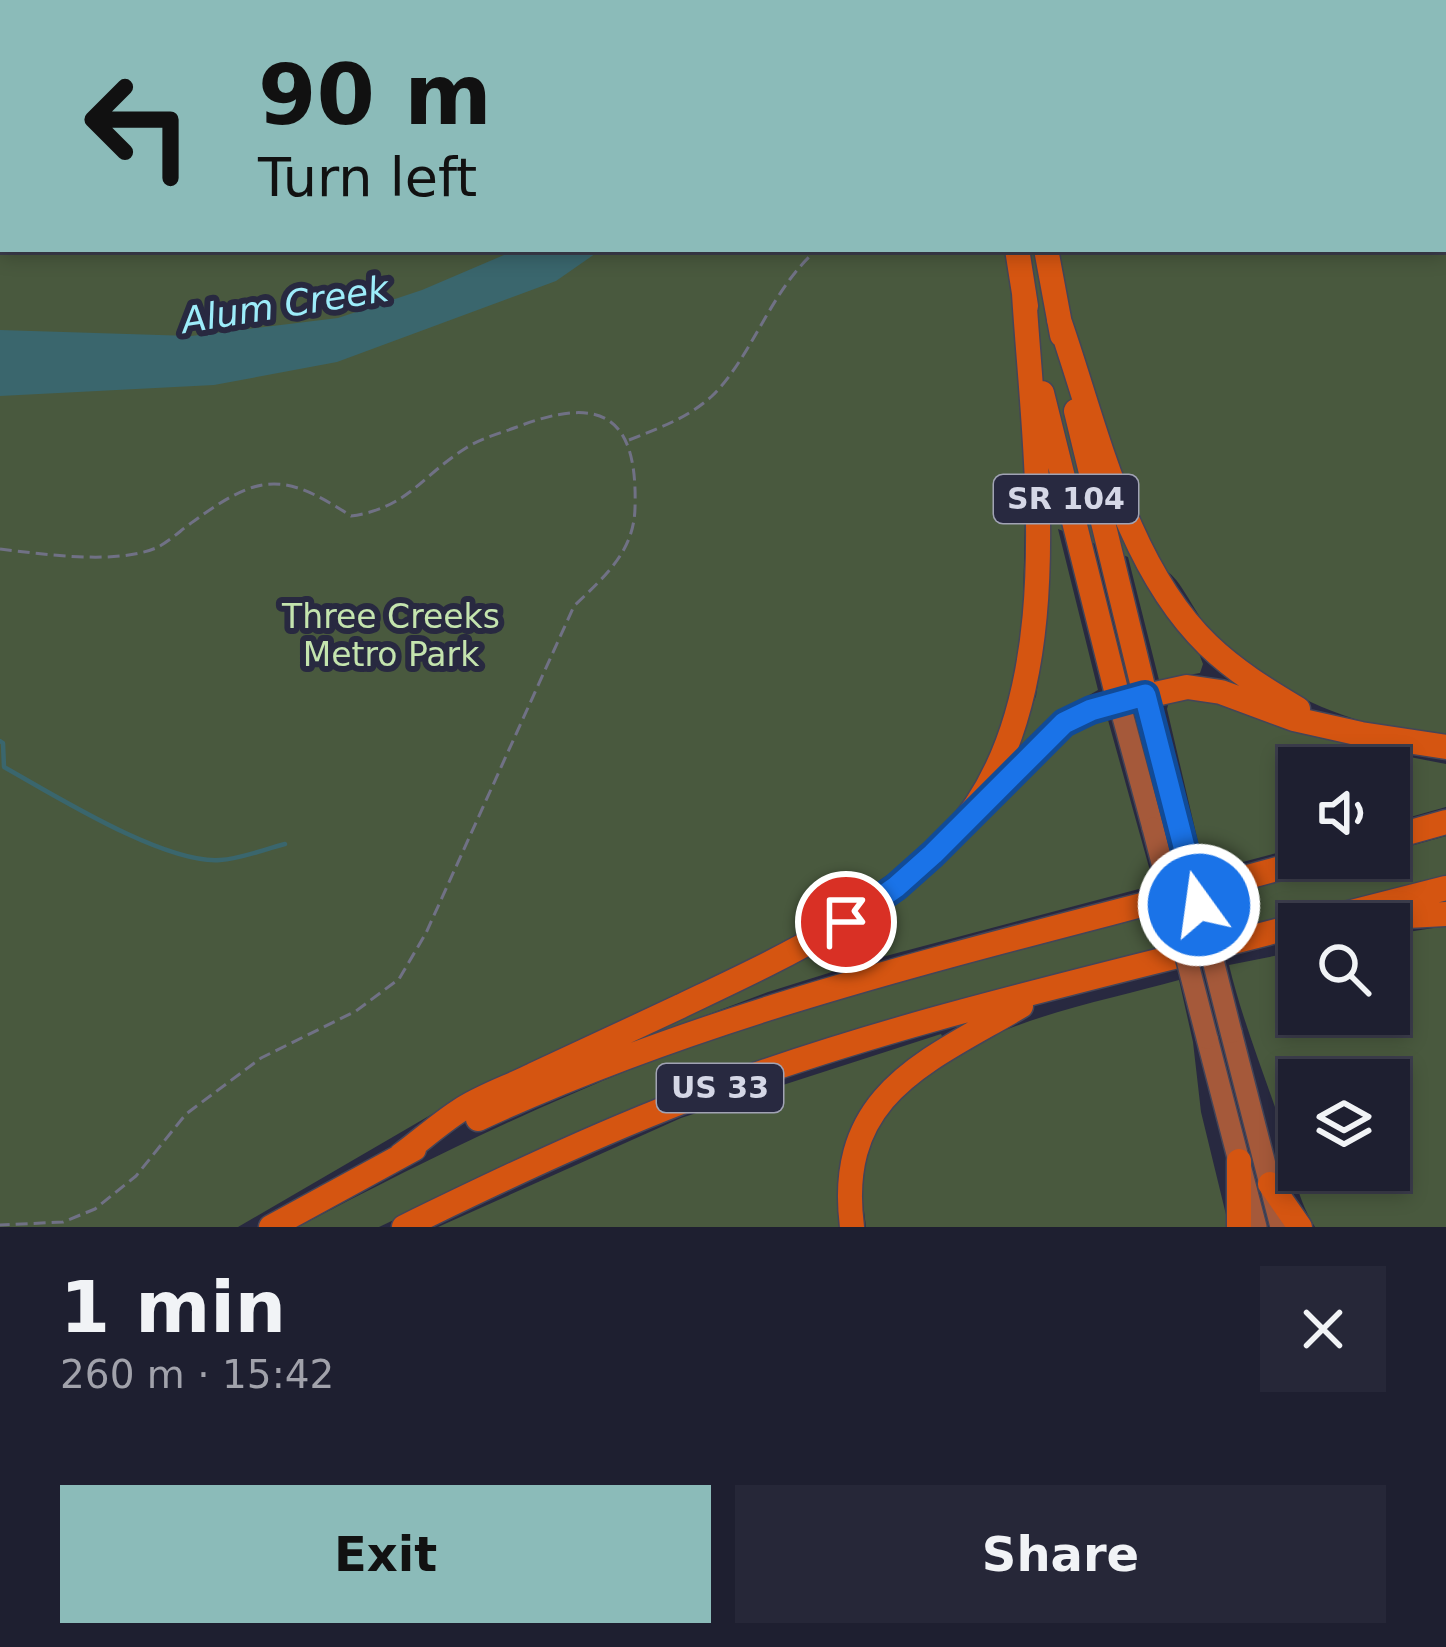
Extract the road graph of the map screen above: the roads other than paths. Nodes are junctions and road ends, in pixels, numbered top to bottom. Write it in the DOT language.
graph roads {
  1 [pos="1017,252"];
  2 [pos="1047,252"];
  3 [pos="1024,293"];
  4 [pos="1059,320"];
  5 [pos="1145,695"];
  6 [pos="1119,702"];
  7 [pos="1333,726"];
  8 [pos="1446,747"];
  9 [pos="967,818"];
  10 [pos="1446,822"];
  11 [pos="1410,832"];
  12 [pos="1278,868"];
  13 [pos="1446,887"];
  14 [pos="1385,903"];
  15 [pos="1446,914"];
  16 [pos="1410,917"];
  17 [pos="1278,931"];
  18 [pos="1050,988"];
  19 [pos="401,1155"];
  20 [pos="1239,1161"];
  21 [pos="1270,1184"];
  22 [pos="271,1227"];
  23 [pos="404,1227"];
  24 [pos="852,1227"];
  25 [pos="1238,1227"];
  26 [pos="1256,1227"];
  27 [pos="1281,1227"];
  28 [pos="1300,1227"];
  1 -- 3 [label="highway, SR 104"];
  2 -- 4 [label="highway, SR 104"];
  3 -- 6 [label="highway, SR 104"];
  3 -- 9 [label="highway"];
  4 -- 5 [label="highway, SR 104"];
  4 -- 7 [label="highway"];
  5 -- 6 [label="highway"];
  5 -- 7 [label="highway"];
  5 -- 21 [label="main road, SR 104, bridge"];
  6 -- 9 [label="highway"];
  6 -- 20 [label="main road, SR 104, bridge"];
  7 -- 8 [label="highway"];
  9 -- 19 [label="highway"];
  10 -- 11 [label="highway"];
  12 -- 19 [label="highway, US 33"];
  13 -- 14 [label="highway, US 33"];
  15 -- 16 [label="highway"];
  17 -- 18 [label="highway, US 33"];
  18 -- 23 [label="highway, US 33"];
  18 -- 24 [label="highway"];
  19 -- 22 [label="highway, US 33"];
  20 -- 25 [label="highway"];
  20 -- 26 [label="main road"];
  21 -- 27 [label="main road"];
  21 -- 28 [label="highway"];
}
